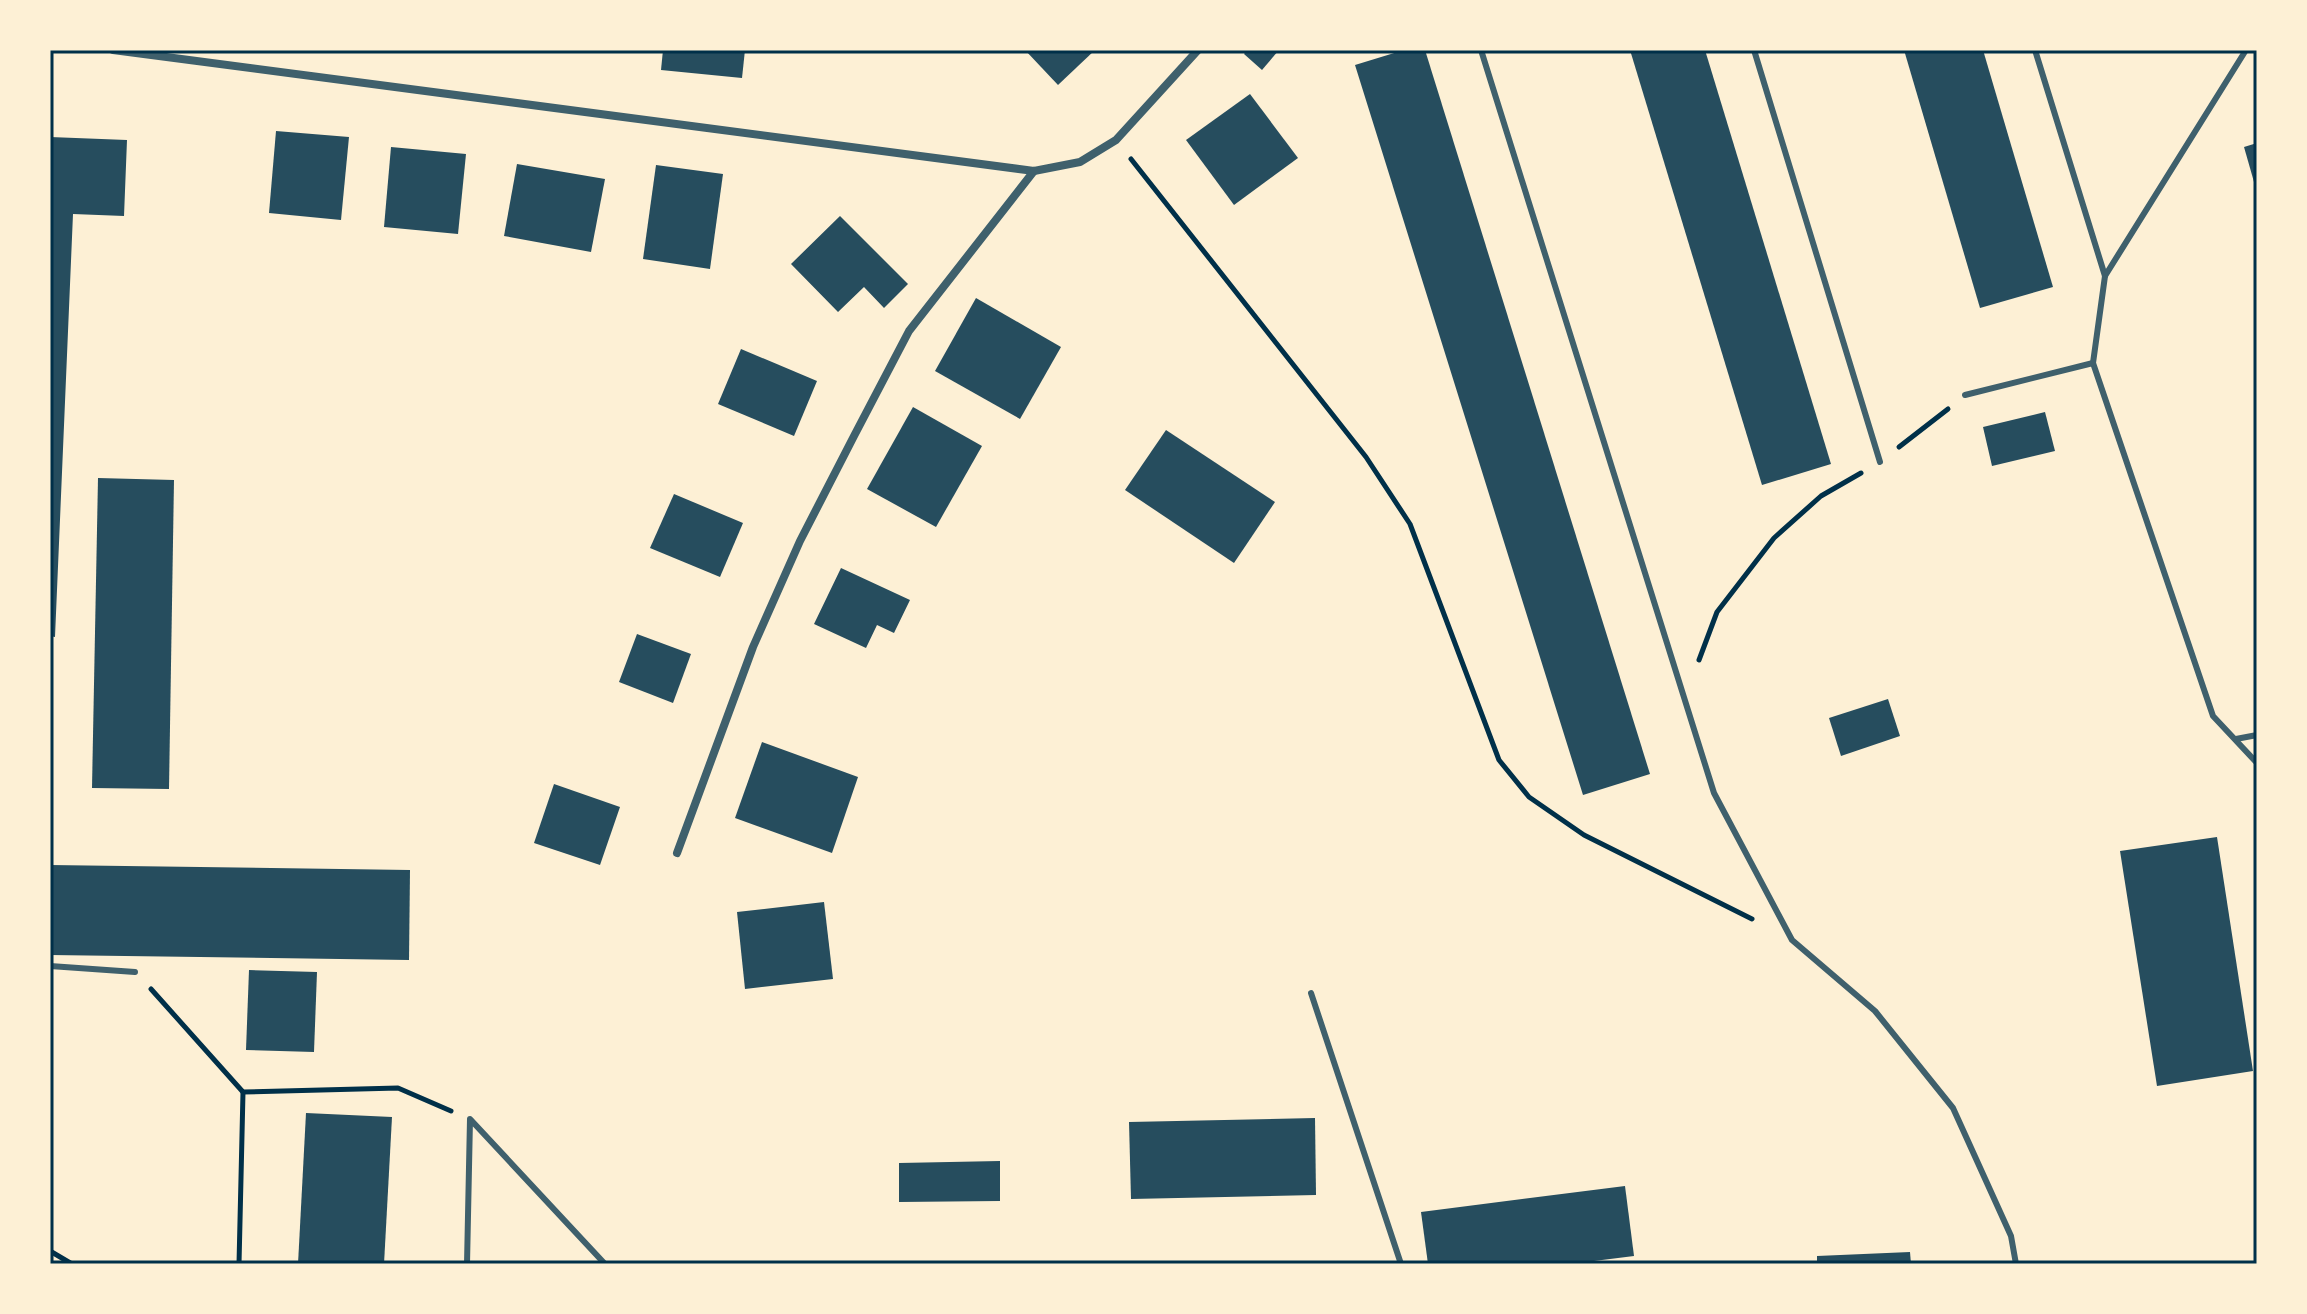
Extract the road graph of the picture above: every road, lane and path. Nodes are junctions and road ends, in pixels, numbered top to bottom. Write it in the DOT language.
graph roads {
  1 [pos="113,50"];
  2 [pos="1198,50"];
  3 [pos="1481,50"];
  4 [pos="1754,50"];
  5 [pos="2035,50"];
  6 [pos="2246,50"];
  7 [pos="1116,140"];
  8 [pos="1034,171"];
  9 [pos="2105,276"];
  10 [pos="2093,363"];
  11 [pos="1965,395"];
  12 [pos="1880,462"];
  13 [pos="1684,699"];
  14 [pos="2257,735"];
  15 [pos="2236,739"];
  16 [pos="2257,763"];
  17 [pos="677,853"];
  18 [pos="1792,940"];
  19 [pos="50,966"];
  20 [pos="135,972"];
  21 [pos="1311,993"];
  22 [pos="243,1092"];
  23 [pos="470,1119"];
  24 [pos="50,1251"];
  25 [pos="72,1264"];
  26 [pos="239,1264"];
  27 [pos="467,1264"];
  28 [pos="605,1264"];
  29 [pos="1401,1264"];
  30 [pos="2016,1264"];
  1 -- 8 [label="street"];
  2 -- 7 [label="street"];
  3 -- 13 [label="lane"];
  4 -- 12 [label="lane"];
  5 -- 9 [label="lane"];
  6 -- 9 [label="lane"];
  7 -- 8 [label="street"];
  7 -- 18 [label="path"];
  8 -- 17 [label="street"];
  9 -- 10 [label="lane"];
  10 -- 11 [label="lane"];
  10 -- 15 [label="lane"];
  11 -- 12 [label="path"];
  12 -- 13 [label="path"];
  13 -- 18 [label="lane"];
  14 -- 15 [label="lane"];
  15 -- 16 [label="lane"];
  18 -- 30 [label="lane"];
  19 -- 20 [label="lane"];
  20 -- 22 [label="path"];
  21 -- 29 [label="lane"];
  22 -- 23 [label="path"];
  22 -- 26 [label="path"];
  23 -- 27 [label="lane"];
  23 -- 28 [label="lane"];
  24 -- 25 [label="path"];
}
